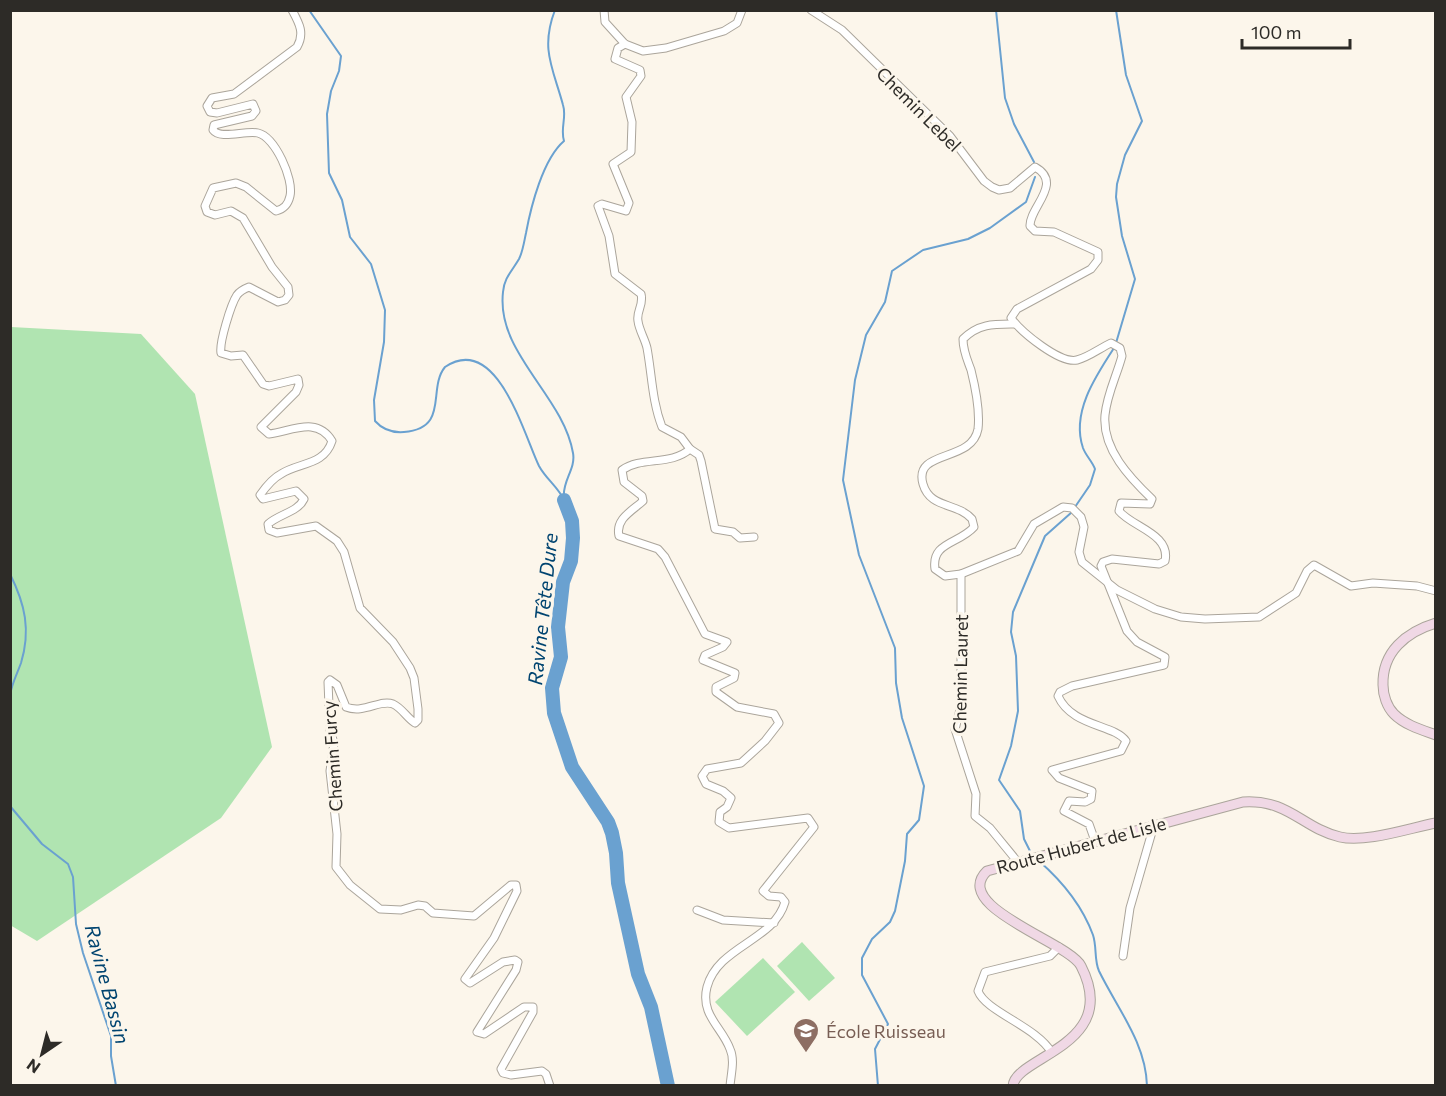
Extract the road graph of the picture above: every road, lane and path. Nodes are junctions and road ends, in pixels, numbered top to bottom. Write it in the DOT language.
graph roads {
  1 [pos="292,10"];
  2 [pos="604,10"];
  3 [pos="742,10"];
  4 [pos="811,10"];
  5 [pos="625,44"];
  6 [pos="1015,324"];
  7 [pos="690,449"];
  8 [pos="754,537"];
  9 [pos="961,574"];
  10 [pos="1106,584"];
  11 [pos="1436,591"];
  12 [pos="1436,623"];
  13 [pos="1436,735"];
  14 [pos="1436,823"];
  15 [pos="1154,825"];
  16 [pos="1095,841"];
  17 [pos="1017,861"];
  18 [pos="697,910"];
  19 [pos="774,922"];
  20 [pos="1059,947"];
  21 [pos="1123,956"];
  22 [pos="1052,1053"];
  23 [pos="550,1086"];
  24 [pos="730,1086"];
  25 [pos="1013,1086"];
  1 -- 23 [label="street, Chemin Furcy"];
  2 -- 5 [label="street"];
  3 -- 5 [label="street"];
  4 -- 6 [label="street, Chemin Lebel"];
  5 -- 7 [label="street"];
  6 -- 9 [label="street"];
  6 -- 10 [label="street"];
  7 -- 8 [label="street"];
  7 -- 19 [label="street"];
  9 -- 10 [label="street"];
  9 -- 17 [label="street, Chemin Lauret"];
  10 -- 11 [label="street"];
  10 -- 16 [label="street"];
  12 -- 13 [label="main road"];
  14 -- 15 [label="main road, Route Hubert de Lisle"];
  15 -- 16 [label="main road, Route Hubert de Lisle"];
  15 -- 21 [label="street"];
  16 -- 17 [label="main road, Route Hubert de Lisle"];
  17 -- 20 [label="main road, Route Hubert de Lisle"];
  18 -- 19 [label="street"];
  19 -- 24 [label="street"];
  20 -- 22 [label="main road, Route Hubert de Lisle"];
  20 -- 22 [label="street"];
  22 -- 25 [label="main road, Route Hubert de Lisle"];
}
